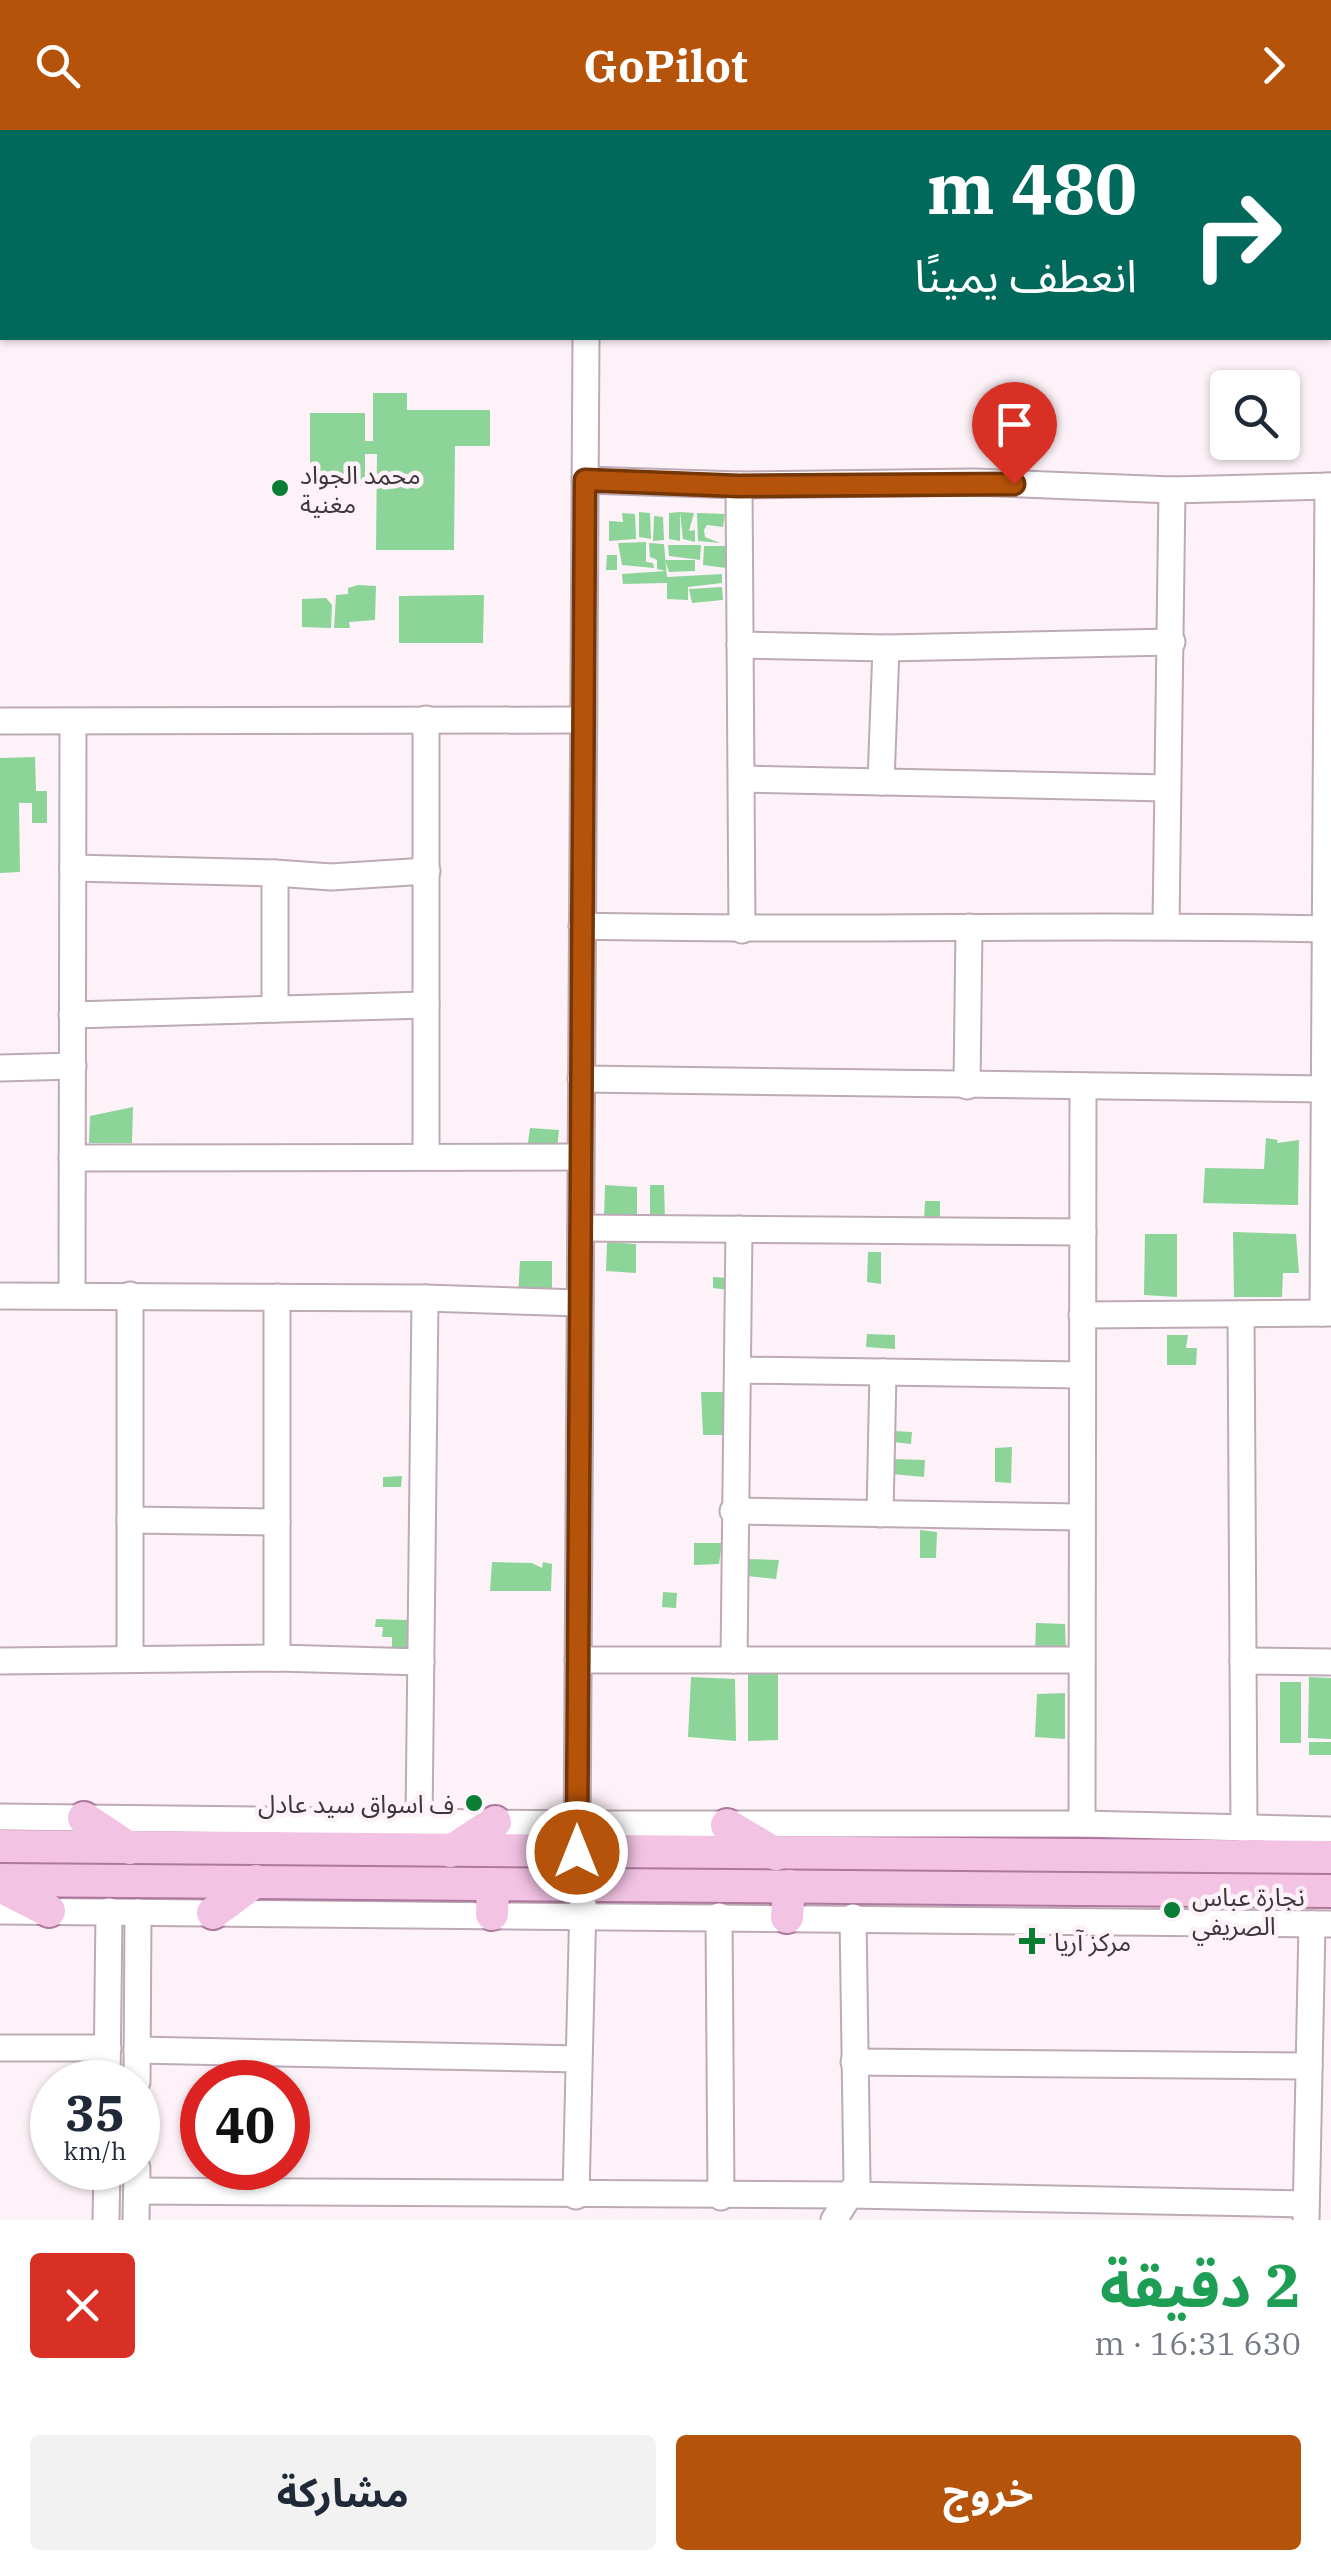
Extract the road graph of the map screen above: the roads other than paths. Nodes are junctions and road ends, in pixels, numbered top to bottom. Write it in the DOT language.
graph roads {
  1 [pos="586,340"];
  2 [pos="585,480"];
  3 [pos="739,486"];
  4 [pos="1330,486"];
  5 [pos="1172,490"];
  6 [pos="1172,642"];
  7 [pos="740,646"];
  8 [pos="886,648"];
  9 [pos="426,719"];
  10 [pos="581,720"];
  11 [pos="0,721"];
  12 [pos="73,722"];
  13 [pos="742,780"];
  14 [pos="881,782"];
  15 [pos="1167,788"];
  16 [pos="73,868"];
  17 [pos="427,872"];
  18 [pos="275,873"];
  19 [pos="1166,925"];
  20 [pos="582,926"];
  21 [pos="969,927"];
  22 [pos="1326,929"];
  23 [pos="742,930"];
  24 [pos="426,1004"];
  25 [pos="275,1009"];
  26 [pos="72,1015"];
  27 [pos="72,1066"];
  28 [pos="0,1068"];
  29 [pos="582,1079"];
  30 [pos="968,1086"];
  31 [pos="1083,1088"];
  32 [pos="1325,1088"];
  33 [pos="426,1157"];
  34 [pos="581,1157"];
  35 [pos="72,1158"];
  36 [pos="581,1228"];
  37 [pos="739,1230"];
  38 [pos="1083,1232"];
  39 [pos="72,1295"];
  40 [pos="130,1295"];
  41 [pos="0,1296"];
  42 [pos="277,1297"];
  43 [pos="424,1298"];
  44 [pos="580,1303"];
  45 [pos="1327,1313"];
  46 [pos="1082,1315"];
  47 [pos="1240,1315"];
  48 [pos="738,1370"];
  49 [pos="883,1372"];
  50 [pos="1082,1374"];
  51 [pos="733,1511"];
  52 [pos="880,1514"];
  53 [pos="1080,1517"];
  54 [pos="130,1520"];
  55 [pos="278,1522"];
  56 [pos="278,1658"];
  57 [pos="0,1660"];
  58 [pos="130,1660"];
  59 [pos="578,1660"];
  60 [pos="734,1660"];
  61 [pos="1080,1660"];
  62 [pos="1243,1661"];
  63 [pos="420,1662"];
  64 [pos="1331,1662"];
  65 [pos="0,1817"];
  66 [pos="84,1818"];
  67 [pos="419,1820"];
  68 [pos="495,1822"];
  69 [pos="1082,1824"];
  70 [pos="727,1825"];
  71 [pos="1331,1830"];
  72 [pos="1249,1843"];
  73 [pos="0,1846"];
  74 [pos="129,1848"];
  75 [pos="451,1851"];
  76 [pos="776,1854"];
  77 [pos="1331,1858"];
  78 [pos="580,1869"];
  79 [pos="1200,1873"];
  80 [pos="256,1881"];
  81 [pos="0,1883"];
  82 [pos="1260,1890"];
  83 [pos="1331,1891"];
  84 [pos="493,1899"];
  85 [pos="788,1902"];
  86 [pos="0,1911"];
  87 [pos="48,1911"];
  88 [pos="109,1911"];
  89 [pos="138,1912"];
  90 [pos="213,1913"];
  91 [pos="719,1916"];
  92 [pos="852,1918"];
  93 [pos="1322,1924"];
  94 [pos="0,2048"];
  95 [pos="108,2048"];
  96 [pos="137,2050"];
  97 [pos="578,2059"];
  98 [pos="108,2060"];
  99 [pos="137,2060"];
  100 [pos="854,2062"];
  101 [pos="1309,2066"];
  102 [pos="160,2181"];
  103 [pos="107,2190"];
  104 [pos="137,2190"];
  105 [pos="288,2193"];
  106 [pos="850,2195"];
  107 [pos="576,2196"];
  108 [pos="704,2204"];
  109 [pos="1306,2212"];
  110 [pos="106,2220"];
  111 [pos="136,2220"];
  112 [pos="288,2220"];
  113 [pos="834,2220"];
  1 -- 2 [label="street"];
  2 -- 3 [label="street"];
  2 -- 10 [label="street"];
  3 -- 5 [label="street"];
  3 -- 7 [label="street"];
  4 -- 5 [label="street"];
  4 -- 22 [label="street"];
  5 -- 6 [label="street"];
  6 -- 8 [label="street"];
  6 -- 15 [label="street"];
  7 -- 8 [label="street"];
  7 -- 13 [label="street"];
  8 -- 14 [label="street"];
  9 -- 10 [label="street"];
  9 -- 12 [label="street"];
  9 -- 17 [label="street"];
  10 -- 20 [label="street"];
  11 -- 12 [label="street"];
  12 -- 16 [label="street"];
  13 -- 14 [label="street"];
  13 -- 23 [label="street"];
  14 -- 15 [label="street"];
  15 -- 19 [label="street"];
  16 -- 18 [label="street"];
  16 -- 26 [label="street"];
  17 -- 18 [label="street"];
  17 -- 24 [label="street"];
  18 -- 25 [label="street"];
  19 -- 21 [label="street"];
  19 -- 22 [label="street"];
  20 -- 23 [label="street"];
  20 -- 29 [label="street"];
  21 -- 23 [label="street"];
  21 -- 30 [label="street"];
  22 -- 32 [label="street"];
  24 -- 25 [label="street"];
  24 -- 33 [label="street"];
  25 -- 26 [label="street"];
  26 -- 27 [label="street"];
  27 -- 28 [label="street"];
  27 -- 35 [label="street"];
  29 -- 30 [label="street"];
  29 -- 34 [label="street"];
  30 -- 31 [label="street"];
  31 -- 32 [label="street"];
  31 -- 38 [label="street"];
  32 -- 45 [label="street"];
  33 -- 34 [label="street"];
  33 -- 35 [label="street"];
  34 -- 36 [label="street"];
  35 -- 39 [label="street"];
  36 -- 37 [label="street"];
  36 -- 44 [label="street"];
  37 -- 38 [label="street"];
  37 -- 48 [label="street"];
  38 -- 46 [label="street"];
  39 -- 40 [label="street"];
  39 -- 41 [label="street"];
  40 -- 42 [label="street"];
  40 -- 54 [label="street"];
  42 -- 43 [label="street"];
  42 -- 55 [label="street"];
  43 -- 44 [label="street"];
  43 -- 63 [label="street"];
  44 -- 59 [label="street"];
  45 -- 47 [label="street"];
  46 -- 47 [label="street"];
  46 -- 50 [label="street"];
  47 -- 62 [label="street"];
  48 -- 49 [label="street"];
  48 -- 51 [label="street"];
  49 -- 50 [label="street"];
  49 -- 52 [label="street"];
  50 -- 53 [label="street"];
  51 -- 52 [label="street"];
  51 -- 60 [label="street"];
  52 -- 53 [label="street"];
  53 -- 61 [label="street"];
  54 -- 55 [label="street"];
  54 -- 58 [label="street"];
  55 -- 56 [label="street"];
  56 -- 58 [label="street"];
  56 -- 63 [label="street"];
  57 -- 58 [label="street"];
  59 -- 60 [label="street"];
  59 -- 78 [label="street"];
  60 -- 61 [label="street"];
  61 -- 69 [label="street"];
  62 -- 64 [label="street"];
  62 -- 72 [label="street"];
  63 -- 67 [label="street"];
  65 -- 66 [label="street"];
  66 -- 67 [label="street"];
  66 -- 74 [label="main road"];
  67 -- 68 [label="street"];
  68 -- 75 [label="main road"];
  68 -- 78 [label="street"];
  69 -- 70 [label="street"];
  69 -- 72 [label="street"];
  70 -- 76 [label="main road"];
  70 -- 78 [label="street"];
  71 -- 72 [label="street"];
  72 -- 77 [label="main road"];
  72 -- 79 [label="main road"];
  72 -- 82 [label="main road"];
  73 -- 74 [label="main road"];
  74 -- 75 [label="main road"];
  75 -- 78 [label="main road"];
  76 -- 78 [label="main road"];
  76 -- 79 [label="main road"];
  78 -- 84 [label="main road"];
  78 -- 85 [label="main road"];
  78 -- 91 [label="street"];
  78 -- 97 [label="street"];
  79 -- 82 [label="main road"];
  79 -- 85 [label="main road"];
  80 -- 81 [label="main road"];
  80 -- 84 [label="main road"];
  80 -- 90 [label="main road"];
  81 -- 87 [label="main road"];
  82 -- 83 [label="main road"];
  84 -- 90 [label="street"];
  85 -- 91 [label="street"];
  85 -- 92 [label="street"];
  86 -- 87 [label="street"];
  87 -- 88 [label="street"];
  88 -- 89 [label="street"];
  88 -- 95 [label="street"];
  89 -- 90 [label="street"];
  89 -- 96 [label="street"];
  91 -- 108 [label="street"];
  92 -- 93 [label="street"];
  92 -- 100 [label="street"];
  93 -- 101 [label="street"];
  94 -- 95 [label="street"];
  95 -- 98 [label="street"];
  96 -- 97 [label="street"];
  96 -- 99 [label="street"];
  97 -- 107 [label="street"];
  100 -- 101 [label="street"];
  100 -- 106 [label="street"];
  101 -- 109 [label="street"];
  102 -- 105 [label="street"];
  103 -- 110 [label="street"];
  104 -- 111 [label="street"];
  105 -- 107 [label="street"];
  105 -- 112 [label="street"];
  106 -- 108 [label="street"];
  106 -- 109 [label="street"];
  106 -- 113 [label="street"];
  107 -- 108 [label="street"];
}
